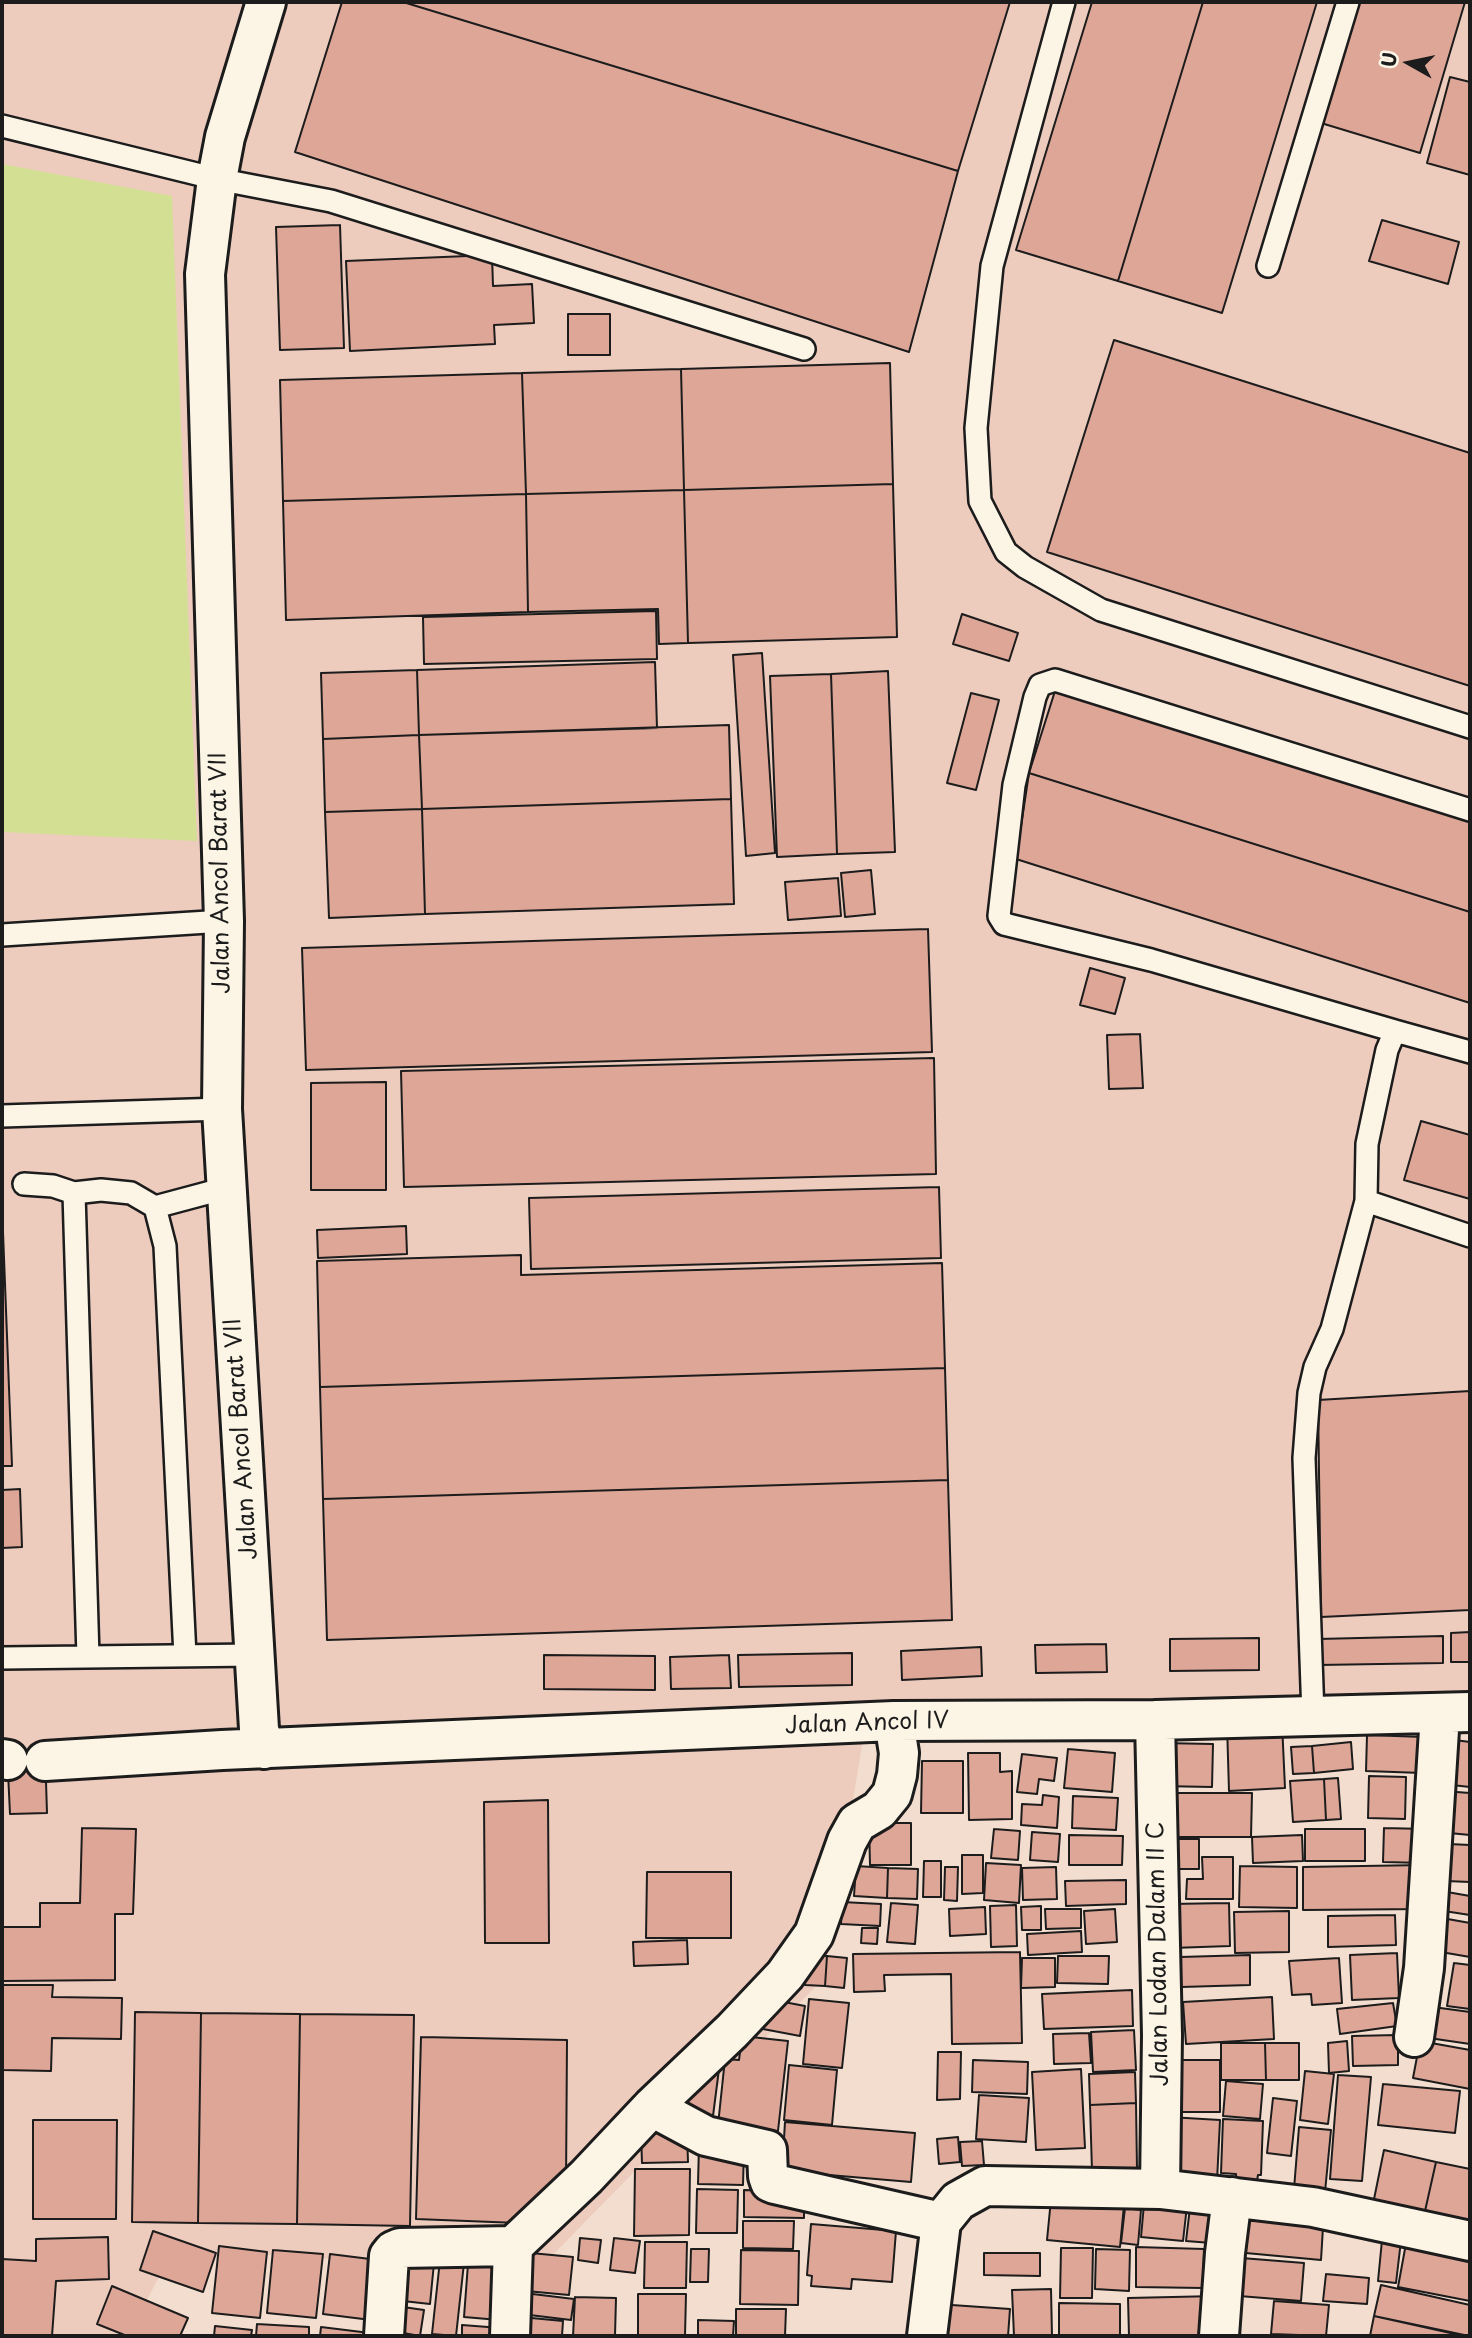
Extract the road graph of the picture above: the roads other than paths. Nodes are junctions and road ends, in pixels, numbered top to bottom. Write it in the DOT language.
graph roads {
  1 [pos="265,2"];
  2 [pos="1064,2"];
  3 [pos="1348,2"];
  4 [pos="2,126"];
  5 [pos="217,179"];
  6 [pos="1268,266"];
  7 [pos="804,349"];
  8 [pos="1470,727"];
  9 [pos="1470,810"];
  10 [pos="224,921"];
  11 [pos="2,935"];
  12 [pos="1395,1031"];
  13 [pos="1470,1052"];
  14 [pos="222,1109"];
  15 [pos="2,1116"];
  16 [pos="24,1184"];
  17 [pos="226,1188"];
  18 [pos="74,1193"];
  19 [pos="1366,1201"];
  20 [pos="155,1207"];
  21 [pos="1470,1236"];
  22 [pos="185,1656"];
  23 [pos="255,1656"];
  24 [pos="88,1657"];
  25 [pos="2,1658"];
  26 [pos="1455,1713"];
  27 [pos="1312,1716"];
  28 [pos="1156,1720"];
  29 [pos="894,1721"];
  30 [pos="264,1749"];
  31 [pos="18,1760"];
  32 [pos="1414,2037"];
  33 [pos="652,2107"];
  34 [pos="1160,2189"];
  35 [pos="1232,2197"];
  36 [pos="941,2221"];
  37 [pos="1470,2241"];
  38 [pos="513,2246"];
  39 [pos="384,2336"];
  40 [pos="510,2336"];
  41 [pos="927,2336"];
  42 [pos="1219,2336"];
  1 -- 5 [label="street, Jalan Ancol Barat VII"];
  2 -- 8 [label="lane"];
  3 -- 6 [label="lane"];
  4 -- 5 [label="lane"];
  5 -- 7 [label="lane"];
  5 -- 10 [label="street, Jalan Ancol Barat VII"];
  9 -- 12 [label="lane"];
  10 -- 11 [label="lane"];
  10 -- 14 [label="street, Jalan Ancol Barat VII"];
  12 -- 13 [label="lane"];
  12 -- 19 [label="lane"];
  14 -- 15 [label="lane"];
  14 -- 17 [label="street, Jalan Ancol Barat VII"];
  16 -- 18 [label="lane"];
  17 -- 20 [label="lane"];
  17 -- 23 [label="street, Jalan Ancol Barat VII"];
  18 -- 20 [label="lane"];
  18 -- 24 [label="lane"];
  19 -- 21 [label="lane"];
  19 -- 27 [label="lane"];
  20 -- 22 [label="lane"];
  22 -- 23 [label="lane"];
  22 -- 24 [label="lane"];
  23 -- 30 [label="street, Jalan Ancol Barat VII"];
  24 -- 25 [label="lane"];
  26 -- 27 [label="street, Jalan Ancol IV"];
  26 -- 32 [label="street"];
  27 -- 28 [label="street, Jalan Ancol IV"];
  28 -- 29 [label="street, Jalan Ancol IV"];
  28 -- 34 [label="street, Jalan Lodan Dalam II C"];
  29 -- 30 [label="street, Jalan Ancol IV"];
  29 -- 33 [label="street"];
  30 -- 31 [label="street, Jalan Ancol IV"];
  33 -- 36 [label="street"];
  33 -- 38 [label="street"];
  34 -- 35 [label="street"];
  34 -- 36 [label="street"];
  35 -- 37 [label="street"];
  35 -- 42 [label="street"];
  36 -- 41 [label="street"];
  38 -- 39 [label="street"];
  38 -- 40 [label="street"];
}
